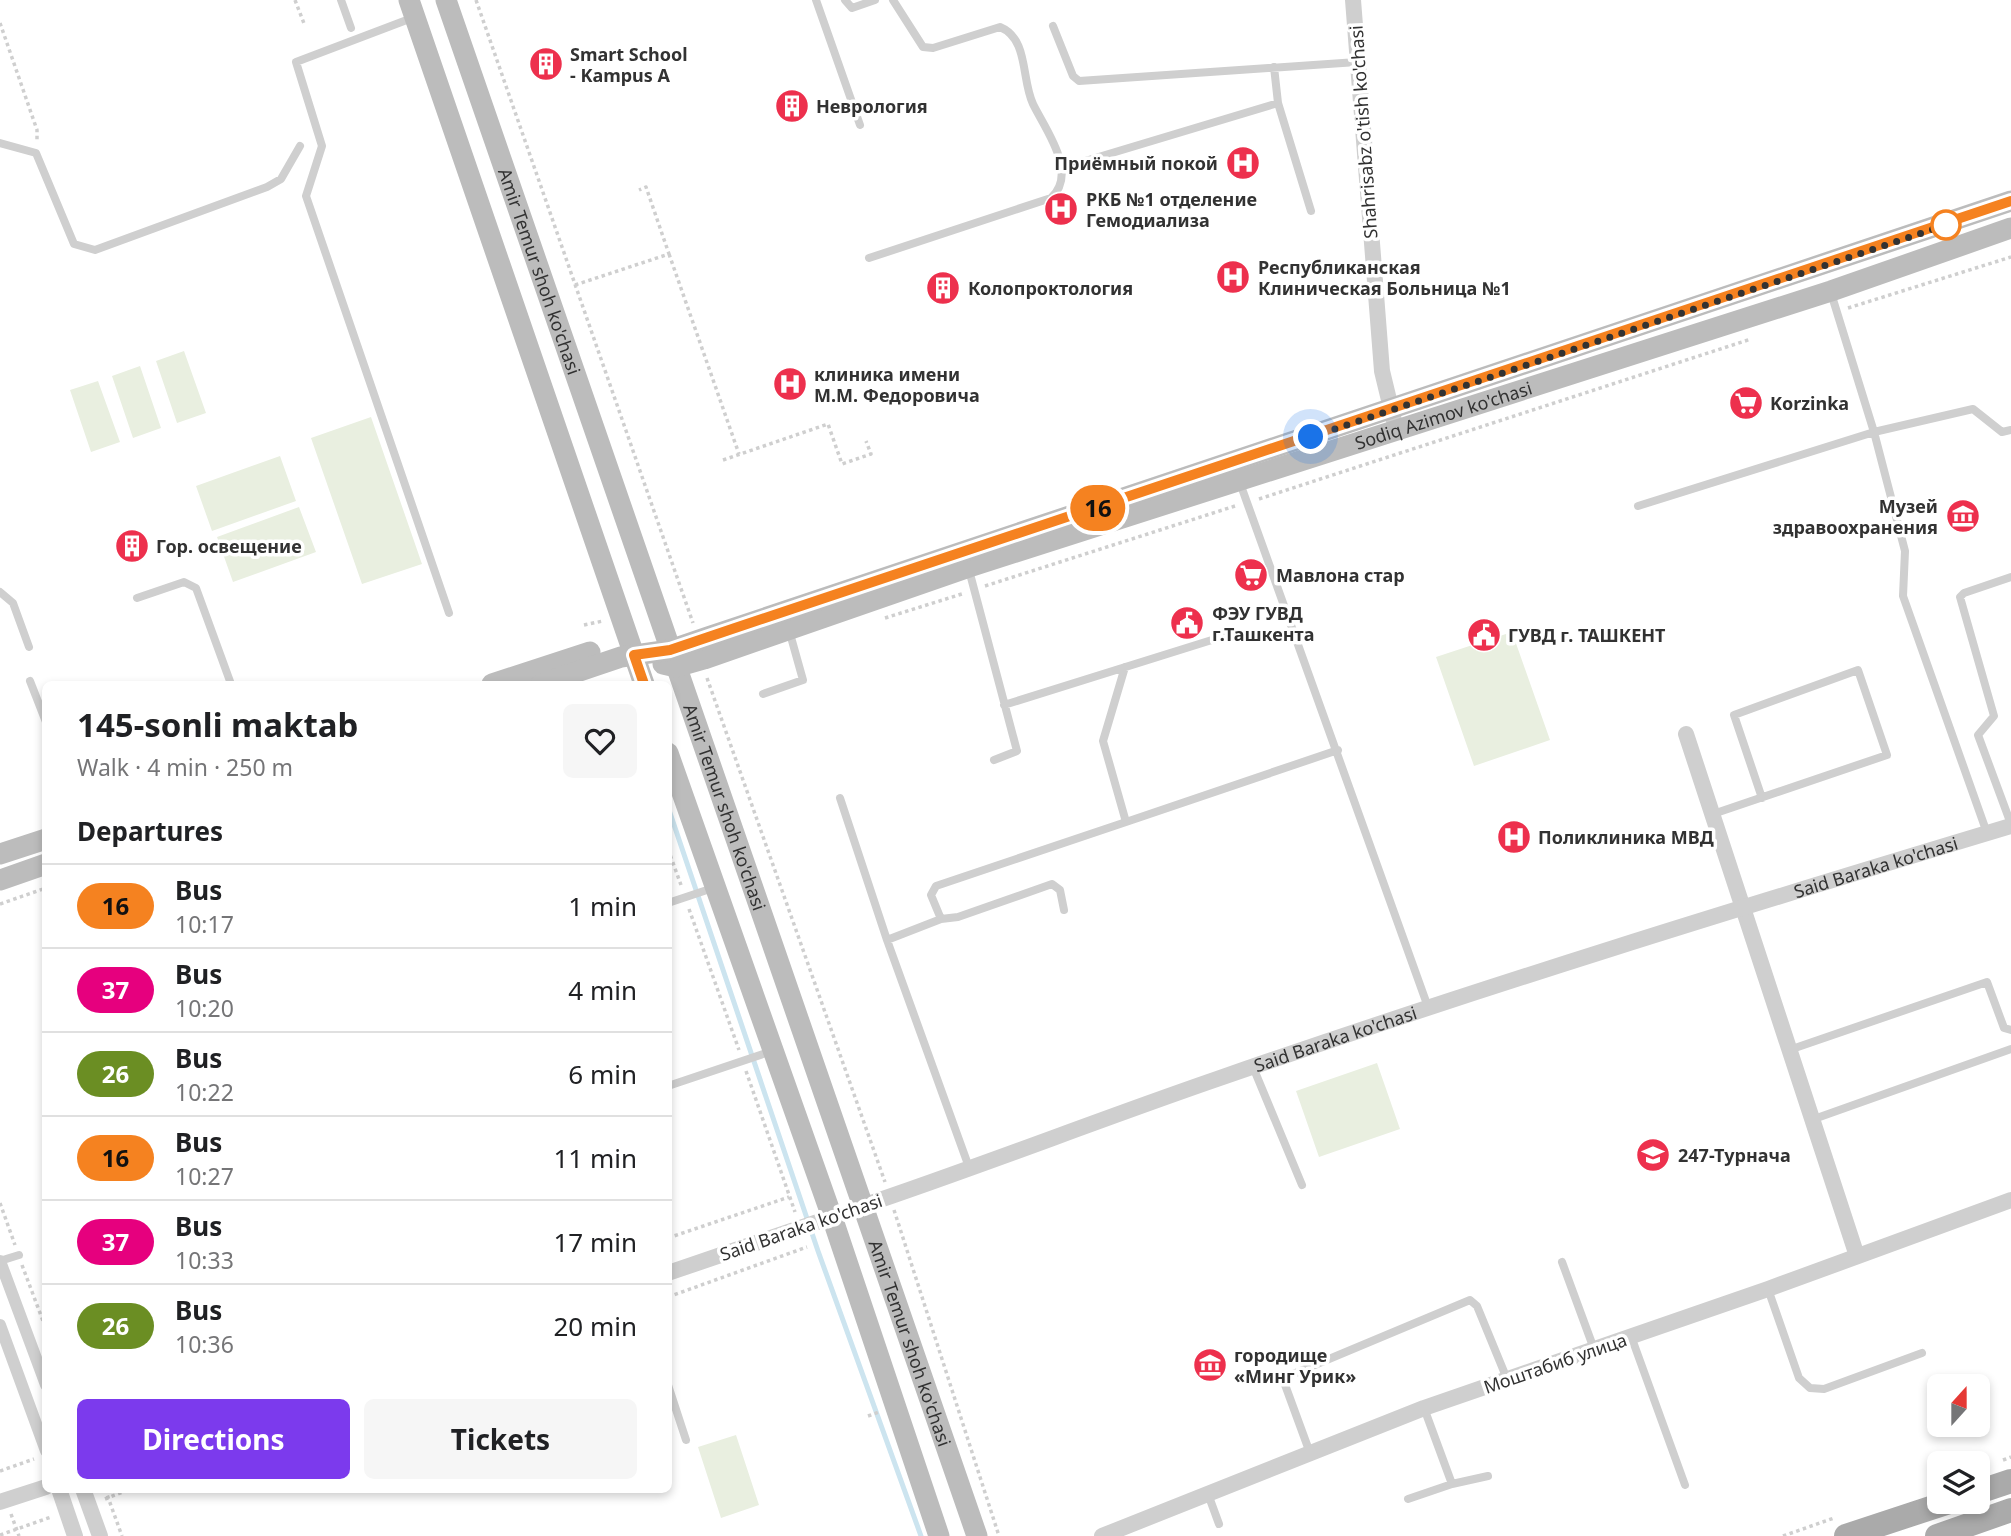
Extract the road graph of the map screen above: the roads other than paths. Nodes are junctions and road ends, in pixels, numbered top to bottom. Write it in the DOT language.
graph roads {
  1 [pos="341,0"];
  2 [pos="446,0"];
  3 [pos="816,0"];
  4 [pos="845,0"];
  5 [pos="875,0"];
  6 [pos="893,0"];
  7 [pos="1353,0"];
  8 [pos="412,9"];
  9 [pos="1053,26"];
  10 [pos="351,28"];
  11 [pos="1357,62"];
  12 [pos="1275,67"];
  13 [pos="1278,103"];
  14 [pos="860,125"];
  15 [pos="0,143"];
  16 [pos="300,146"];
  17 [pos="1062,168"];
  18 [pos="2011,201"];
  19 [pos="1311,211"];
  20 [pos="2011,228"];
  21 [pos="869,258"];
  22 [pos="1834,301"];
  23 [pos="1393,420"];
  24 [pos="2011,430"];
  25 [pos="1874,432"];
  26 [pos="1236,472"];
  27 [pos="1638,506"];
  28 [pos="969,567"];
  29 [pos="2011,577"];
  30 [pos="0,592"];
  31 [pos="137,598"];
  32 [pos="13,603"];
  33 [pos="0,606"];
  34 [pos="449,613"];
  35 [pos="789,630"];
  36 [pos="1231,634"];
  37 [pos="29,647"];
  38 [pos="631,647"];
  39 [pos="673,658"];
  40 [pos="1125,667"];
  41 [pos="30,681"];
  42 [pos="230,681"];
  43 [pos="503,681"];
  44 [pos="548,681"];
  45 [pos="643,681"];
  46 [pos="763,694"];
  47 [pos="1004,705"];
  48 [pos="42,712"];
  49 [pos="1686,734"];
  50 [pos="1338,750"];
  51 [pos="994,760"];
  52 [pos="672,766"];
  53 [pos="840,798"];
  54 [pos="1762,798"];
  55 [pos="1713,814"];
  56 [pos="1126,822"];
  57 [pos="2011,825"];
  58 [pos="1987,833"];
  59 [pos="42,840"];
  60 [pos="0,855"];
  61 [pos="42,865"];
  62 [pos="0,880"];
  63 [pos="710,889"];
  64 [pos="672,902"];
  65 [pos="1744,907"];
  66 [pos="1064,910"];
  67 [pos="941,919"];
  68 [pos="887,940"];
  69 [pos="1429,1009"];
  70 [pos="2011,1030"];
  71 [pos="1792,1049"];
  72 [pos="2011,1049"];
  73 [pos="766,1053"];
  74 [pos="1253,1067"];
  75 [pos="672,1085"];
  76 [pos="1814,1119"];
  77 [pos="970,1170"];
  78 [pos="1302,1185"];
  79 [pos="2011,1199"];
  80 [pos="862,1206"];
  81 [pos="832,1217"];
  82 [pos="19,1255"];
  83 [pos="1857,1256"];
  84 [pos="0,1261"];
  85 [pos="1562,1262"];
  86 [pos="672,1272"];
  87 [pos="1768,1289"];
  88 [pos="0,1325"];
  89 [pos="1631,1336"];
  90 [pos="1594,1349"];
  91 [pos="1922,1353"];
  92 [pos="42,1374"];
  93 [pos="1507,1379"];
  94 [pos="672,1397"];
  95 [pos="1424,1408"];
  96 [pos="686,1440"];
  97 [pos="42,1442"];
  98 [pos="1310,1453"];
  99 [pos="1488,1476"];
  100 [pos="2011,1481"];
  101 [pos="1452,1484"];
  102 [pos="1685,1485"];
  103 [pos="42,1488"];
  104 [pos="1990,1488"];
  105 [pos="60,1493"];
  106 [pos="84,1493"];
  107 [pos="1208,1494"];
  108 [pos="1408,1499"];
  109 [pos="3,1501"];
  110 [pos="1927,1509"];
  111 [pos="2011,1510"];
  112 [pos="1219,1524"];
  113 [pos="1108,1535"];
  114 [pos="75,1536"];
  115 [pos="100,1536"];
  116 [pos="939,1536"];
  117 [pos="976,1536"];
  118 [pos="1846,1536"];
  119 [pos="1937,1536"];
  1 -- 10 [label="lane"];
  2 -- 39 [label="main road, Amir Temur shoh ko'chasi"];
  3 -- 14 [label="lane"];
  4 -- 5 [label="lane"];
  6 -- 17 [label="lane"];
  7 -- 11 [label="street, Shahrisabz o'tish ko'chasi"];
  8 -- 34 [label="lane"];
  8 -- 38 [label="main road, Amir Temur shoh ko'chasi"];
  9 -- 12 [label="lane"];
  11 -- 12 [label="lane"];
  11 -- 23 [label="street, Shahrisabz o'tish ko'chasi"];
  12 -- 13 [label="lane"];
  13 -- 17 [label="lane"];
  13 -- 19 [label="lane"];
  15 -- 16 [label="lane"];
  17 -- 21 [label="lane"];
  18 -- 23 [label="main road, Sodiq Azimov ko'chasi"];
  20 -- 22 [label="main road, Sodiq Azimov ko'chasi"];
  22 -- 23 [label="main road, Sodiq Azimov ko'chasi"];
  22 -- 25 [label="lane"];
  23 -- 26 [label="main road, Sodiq Azimov ko'chasi"];
  24 -- 25 [label="lane"];
  25 -- 27 [label="lane"];
  25 -- 58 [label="lane"];
  26 -- 28 [label="main road, Sodiq Azimov ko'chasi"];
  26 -- 39 [label="main road, Sodiq Azimov ko'chasi"];
  26 -- 50 [label="lane"];
  28 -- 35 [label="main road, Sodiq Azimov ko'chasi"];
  28 -- 47 [label="lane"];
  29 -- 57 [label="lane"];
  30 -- 32 [label="lane"];
  31 -- 42 [label="lane"];
  32 -- 33 [label="lane"];
  32 -- 37 [label="lane"];
  35 -- 39 [label="main road, Sodiq Azimov ko'chasi"];
  35 -- 46 [label="lane"];
  36 -- 40 [label="lane"];
  38 -- 39 [label="main road"];
  38 -- 43 [label="main road"];
  38 -- 44 [label="main road"];
  38 -- 45 [label="main road, Amir Temur shoh ko'chasi"];
  39 -- 80 [label="main road, Amir Temur shoh ko'chasi"];
  40 -- 47 [label="lane"];
  40 -- 56 [label="lane"];
  41 -- 48 [label="lane"];
  47 -- 51 [label="lane"];
  49 -- 55 [label="street"];
  50 -- 56 [label="lane"];
  50 -- 69 [label="lane"];
  52 -- 63 [label="main road, Amir Temur shoh ko'chasi"];
  53 -- 68 [label="lane"];
  54 -- 54 [label="lane"];
  54 -- 55 [label="lane"];
  55 -- 65 [label="street"];
  56 -- 67 [label="lane"];
  57 -- 58 [label="street, Said Baraka ko'chasi"];
  58 -- 65 [label="street, Said Baraka ko'chasi"];
  59 -- 60 [label="main road"];
  61 -- 62 [label="main road"];
  63 -- 64 [label="lane"];
  63 -- 73 [label="main road, Amir Temur shoh ko'chasi"];
  65 -- 69 [label="street, Said Baraka ko'chasi"];
  65 -- 71 [label="street"];
  66 -- 67 [label="lane"];
  67 -- 68 [label="lane"];
  68 -- 77 [label="lane"];
  69 -- 74 [label="street, Said Baraka ko'chasi"];
  70 -- 71 [label="lane"];
  71 -- 76 [label="street"];
  72 -- 76 [label="lane"];
  73 -- 75 [label="lane"];
  73 -- 81 [label="main road, Amir Temur shoh ko'chasi"];
  74 -- 77 [label="street, Said Baraka ko'chasi"];
  74 -- 78 [label="lane"];
  76 -- 83 [label="street"];
  77 -- 80 [label="street, Said Baraka ko'chasi"];
  79 -- 83 [label="street, Моштабиб улица"];
  80 -- 81 [label="main road, Said Baraka ko'chasi"];
  80 -- 117 [label="main road, Amir Temur shoh ko'chasi"];
  81 -- 86 [label="street, Said Baraka ko'chasi"];
  81 -- 116 [label="main road, Amir Temur shoh ko'chasi"];
  82 -- 84 [label="lane"];
  83 -- 87 [label="street, Моштабиб улица"];
  84 -- 92 [label="street"];
  85 -- 90 [label="lane"];
  87 -- 89 [label="street, Моштабиб улица"];
  87 -- 91 [label="lane"];
  88 -- 97 [label="street"];
  89 -- 90 [label="street, Моштабиб улица"];
  89 -- 102 [label="lane"];
  90 -- 93 [label="street, Моштабиб улица"];
  93 -- 95 [label="street, Моштабиб улица"];
  93 -- 98 [label="lane"];
  94 -- 96 [label="lane"];
  95 -- 98 [label="street, Моштабиб улица"];
  95 -- 101 [label="lane"];
  98 -- 107 [label="street, Моштабиб улица"];
  99 -- 101 [label="lane"];
  100 -- 104 [label="main road"];
  101 -- 108 [label="lane"];
  103 -- 109 [label="street"];
  105 -- 114 [label="street"];
  106 -- 115 [label="street"];
  107 -- 112 [label="lane"];
  107 -- 113 [label="street, Моштабиб улица"];
  110 -- 118 [label="main road"];
  111 -- 119 [label="main road"];
}
